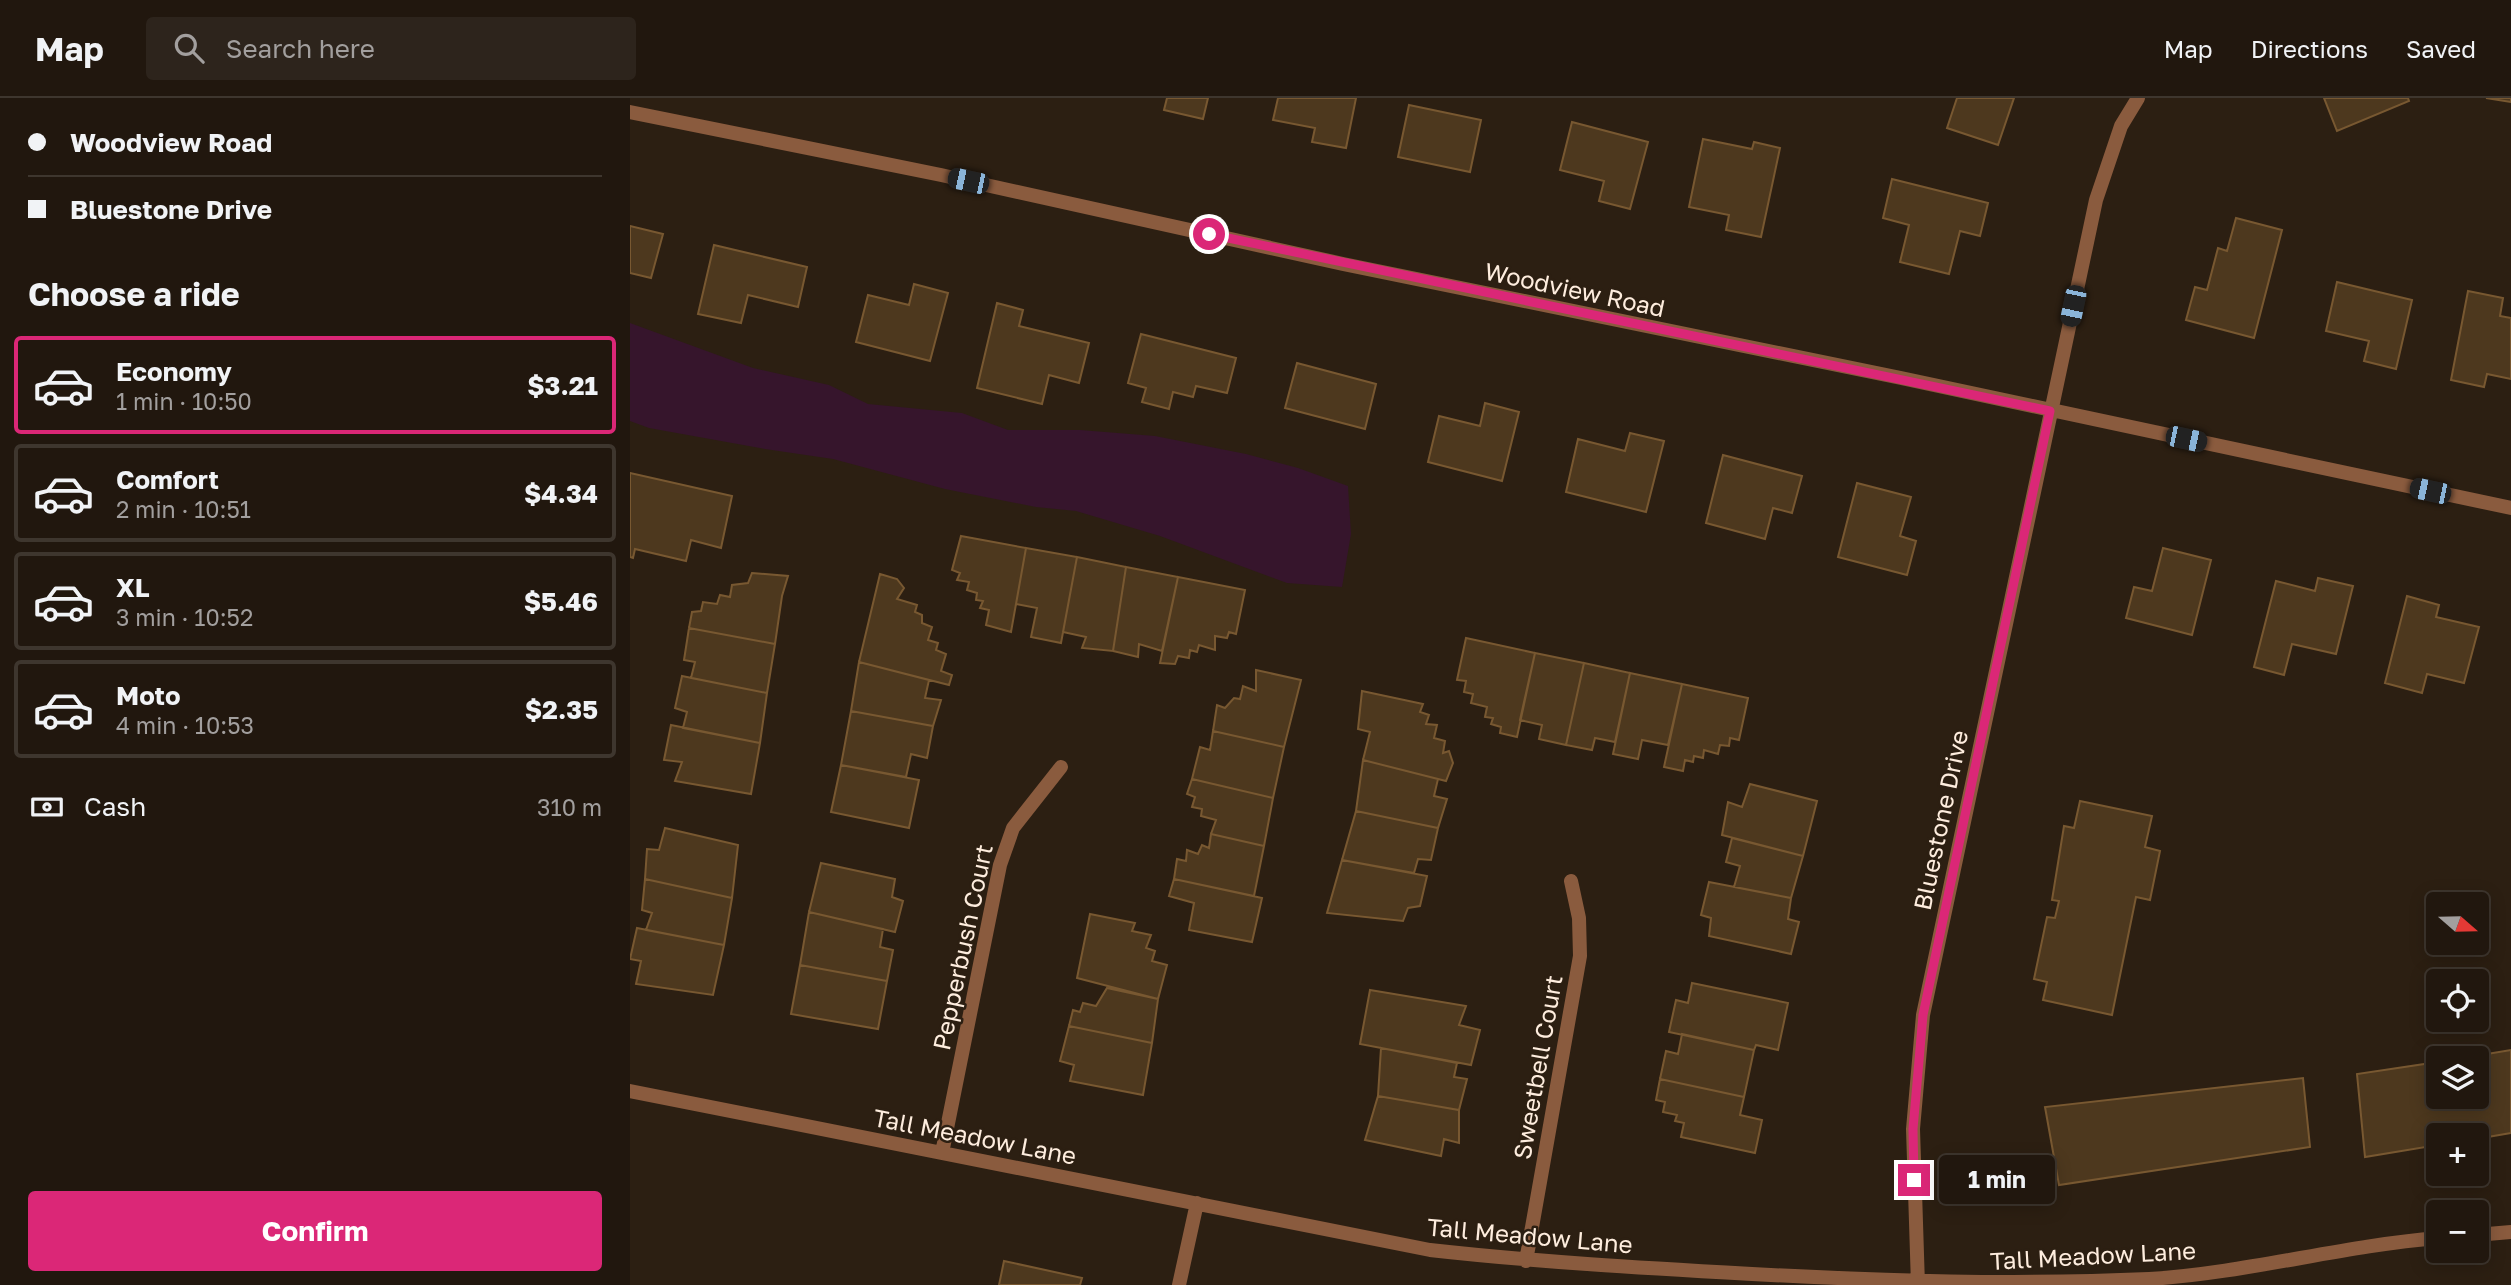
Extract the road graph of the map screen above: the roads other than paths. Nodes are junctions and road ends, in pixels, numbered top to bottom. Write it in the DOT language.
graph roads {
  1 [pos="2138,98"];
  2 [pos="630,112"];
  3 [pos="2050,411"];
  4 [pos="2511,508"];
  5 [pos="1061,767"];
  6 [pos="1571,881"];
  7 [pos="630,1091"];
  8 [pos="942,1153"];
  9 [pos="1197,1203"];
  10 [pos="2511,1232"];
  11 [pos="2489,1234"];
  12 [pos="2426,1240"];
  13 [pos="1526,1261"];
  14 [pos="1918,1284"];
  15 [pos="1179,1285"];
  1 -- 3 [label="street, Bluestone Drive"];
  2 -- 3 [label="street, Woodview Road"];
  3 -- 4 [label="street, Woodview Road"];
  3 -- 14 [label="street, Bluestone Drive"];
  5 -- 8 [label="street, Pepperbush Court"];
  6 -- 13 [label="street, Sweetbell Court"];
  7 -- 8 [label="street, Tall Meadow Lane"];
  8 -- 9 [label="street, Tall Meadow Lane"];
  9 -- 13 [label="street, Tall Meadow Lane"];
  9 -- 15 [label="street"];
  10 -- 11 [label="street"];
  12 -- 14 [label="street, Tall Meadow Lane"];
  13 -- 14 [label="street, Tall Meadow Lane"];
}
